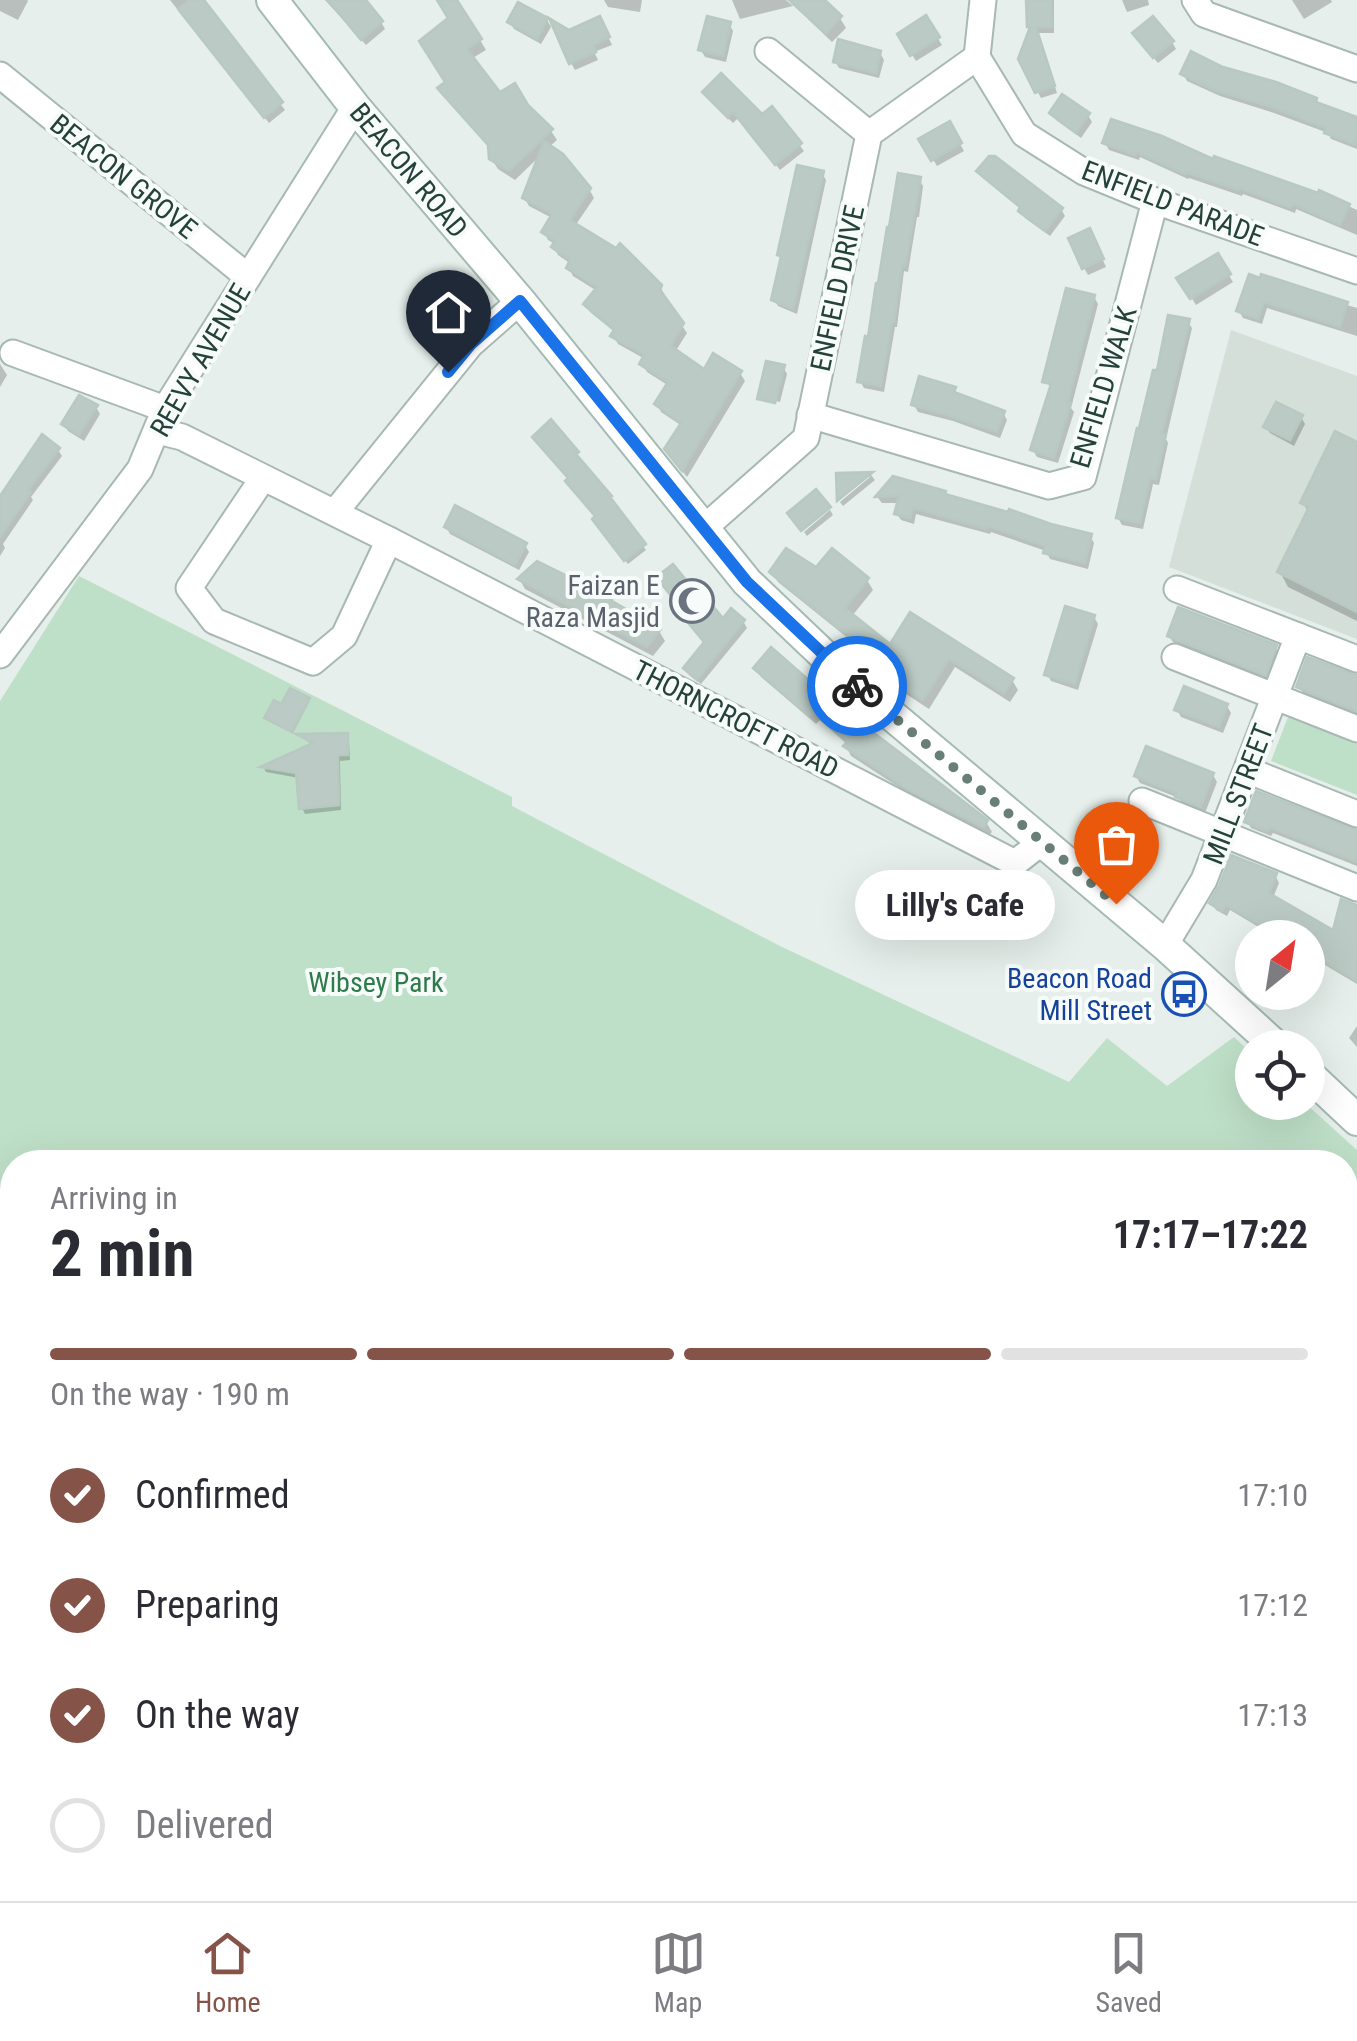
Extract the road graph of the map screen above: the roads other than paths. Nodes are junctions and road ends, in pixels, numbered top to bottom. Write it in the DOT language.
graph roads {
  1 [pos="272,0"];
  2 [pos="983,0"];
  3 [pos="1195,0"];
  4 [pos="768,51"];
  5 [pos="977,56"];
  6 [pos="1357,68"];
  7 [pos="0,74"];
  8 [pos="355,107"];
  9 [pos="869,134"];
  10 [pos="1155,201"];
  11 [pos="1357,271"];
  12 [pos="248,276"];
  13 [pos="520,301"];
  14 [pos="13,353"];
  15 [pos="810,415"];
  16 [pos="161,420"];
  17 [pos="263,478"];
  18 [pos="335,512"];
  19 [pos="704,528"];
  20 [pos="390,540"];
  21 [pos="1177,589"];
  22 [pos="1298,636"];
  23 [pos="0,655"];
  24 [pos="1175,658"];
  25 [pos="1357,660"];
  26 [pos="1276,697"];
  27 [pos="1357,729"];
  28 [pos="1247,770"];
  29 [pos="1142,802"];
  30 [pos="1357,814"];
  31 [pos="1222,834"];
  32 [pos="1042,842"];
  33 [pos="1357,888"];
  34 [pos="1165,945"];
  35 [pos="1258,1030"];
  36 [pos="1325,1090"];
  37 [pos="1357,1120"];
  1 -- 8 [label="main road, BEACON ROAD"];
  2 -- 5 [label="street"];
  3 -- 6 [label="street"];
  4 -- 9 [label="street"];
  5 -- 9 [label="street"];
  5 -- 10 [label="street, ENFIELD PARADE"];
  7 -- 12 [label="street, BEACON GROVE"];
  8 -- 12 [label="street, REEVY AVENUE"];
  8 -- 13 [label="main road, BEACON ROAD"];
  9 -- 15 [label="street, ENFIELD DRIVE"];
  10 -- 11 [label="street, ENFIELD PARADE"];
  10 -- 15 [label="street, ENFIELD WALK"];
  12 -- 16 [label="street, REEVY AVENUE"];
  13 -- 18 [label="street"];
  13 -- 19 [label="main road, BEACON ROAD"];
  14 -- 16 [label="street, THORNCROFT ROAD"];
  15 -- 19 [label="street, ENFIELD DRIVE"];
  16 -- 17 [label="street, THORNCROFT ROAD"];
  16 -- 23 [label="street, REEVY AVENUE"];
  17 -- 18 [label="street, THORNCROFT ROAD"];
  17 -- 20 [label="street"];
  18 -- 20 [label="street, THORNCROFT ROAD"];
  19 -- 32 [label="main road, BEACON ROAD"];
  20 -- 32 [label="street, THORNCROFT ROAD"];
  21 -- 22 [label="street"];
  22 -- 25 [label="street"];
  22 -- 26 [label="street, MILL STREET"];
  24 -- 26 [label="street"];
  26 -- 27 [label="street"];
  26 -- 28 [label="street, MILL STREET"];
  28 -- 30 [label="street"];
  28 -- 31 [label="street, MILL STREET"];
  29 -- 31 [label="street"];
  31 -- 33 [label="street"];
  31 -- 34 [label="street, MILL STREET"];
  32 -- 34 [label="main road, BEACON ROAD"];
  34 -- 35 [label="main road, BEACON ROAD"];
  36 -- 37 [label="main road"];
}
